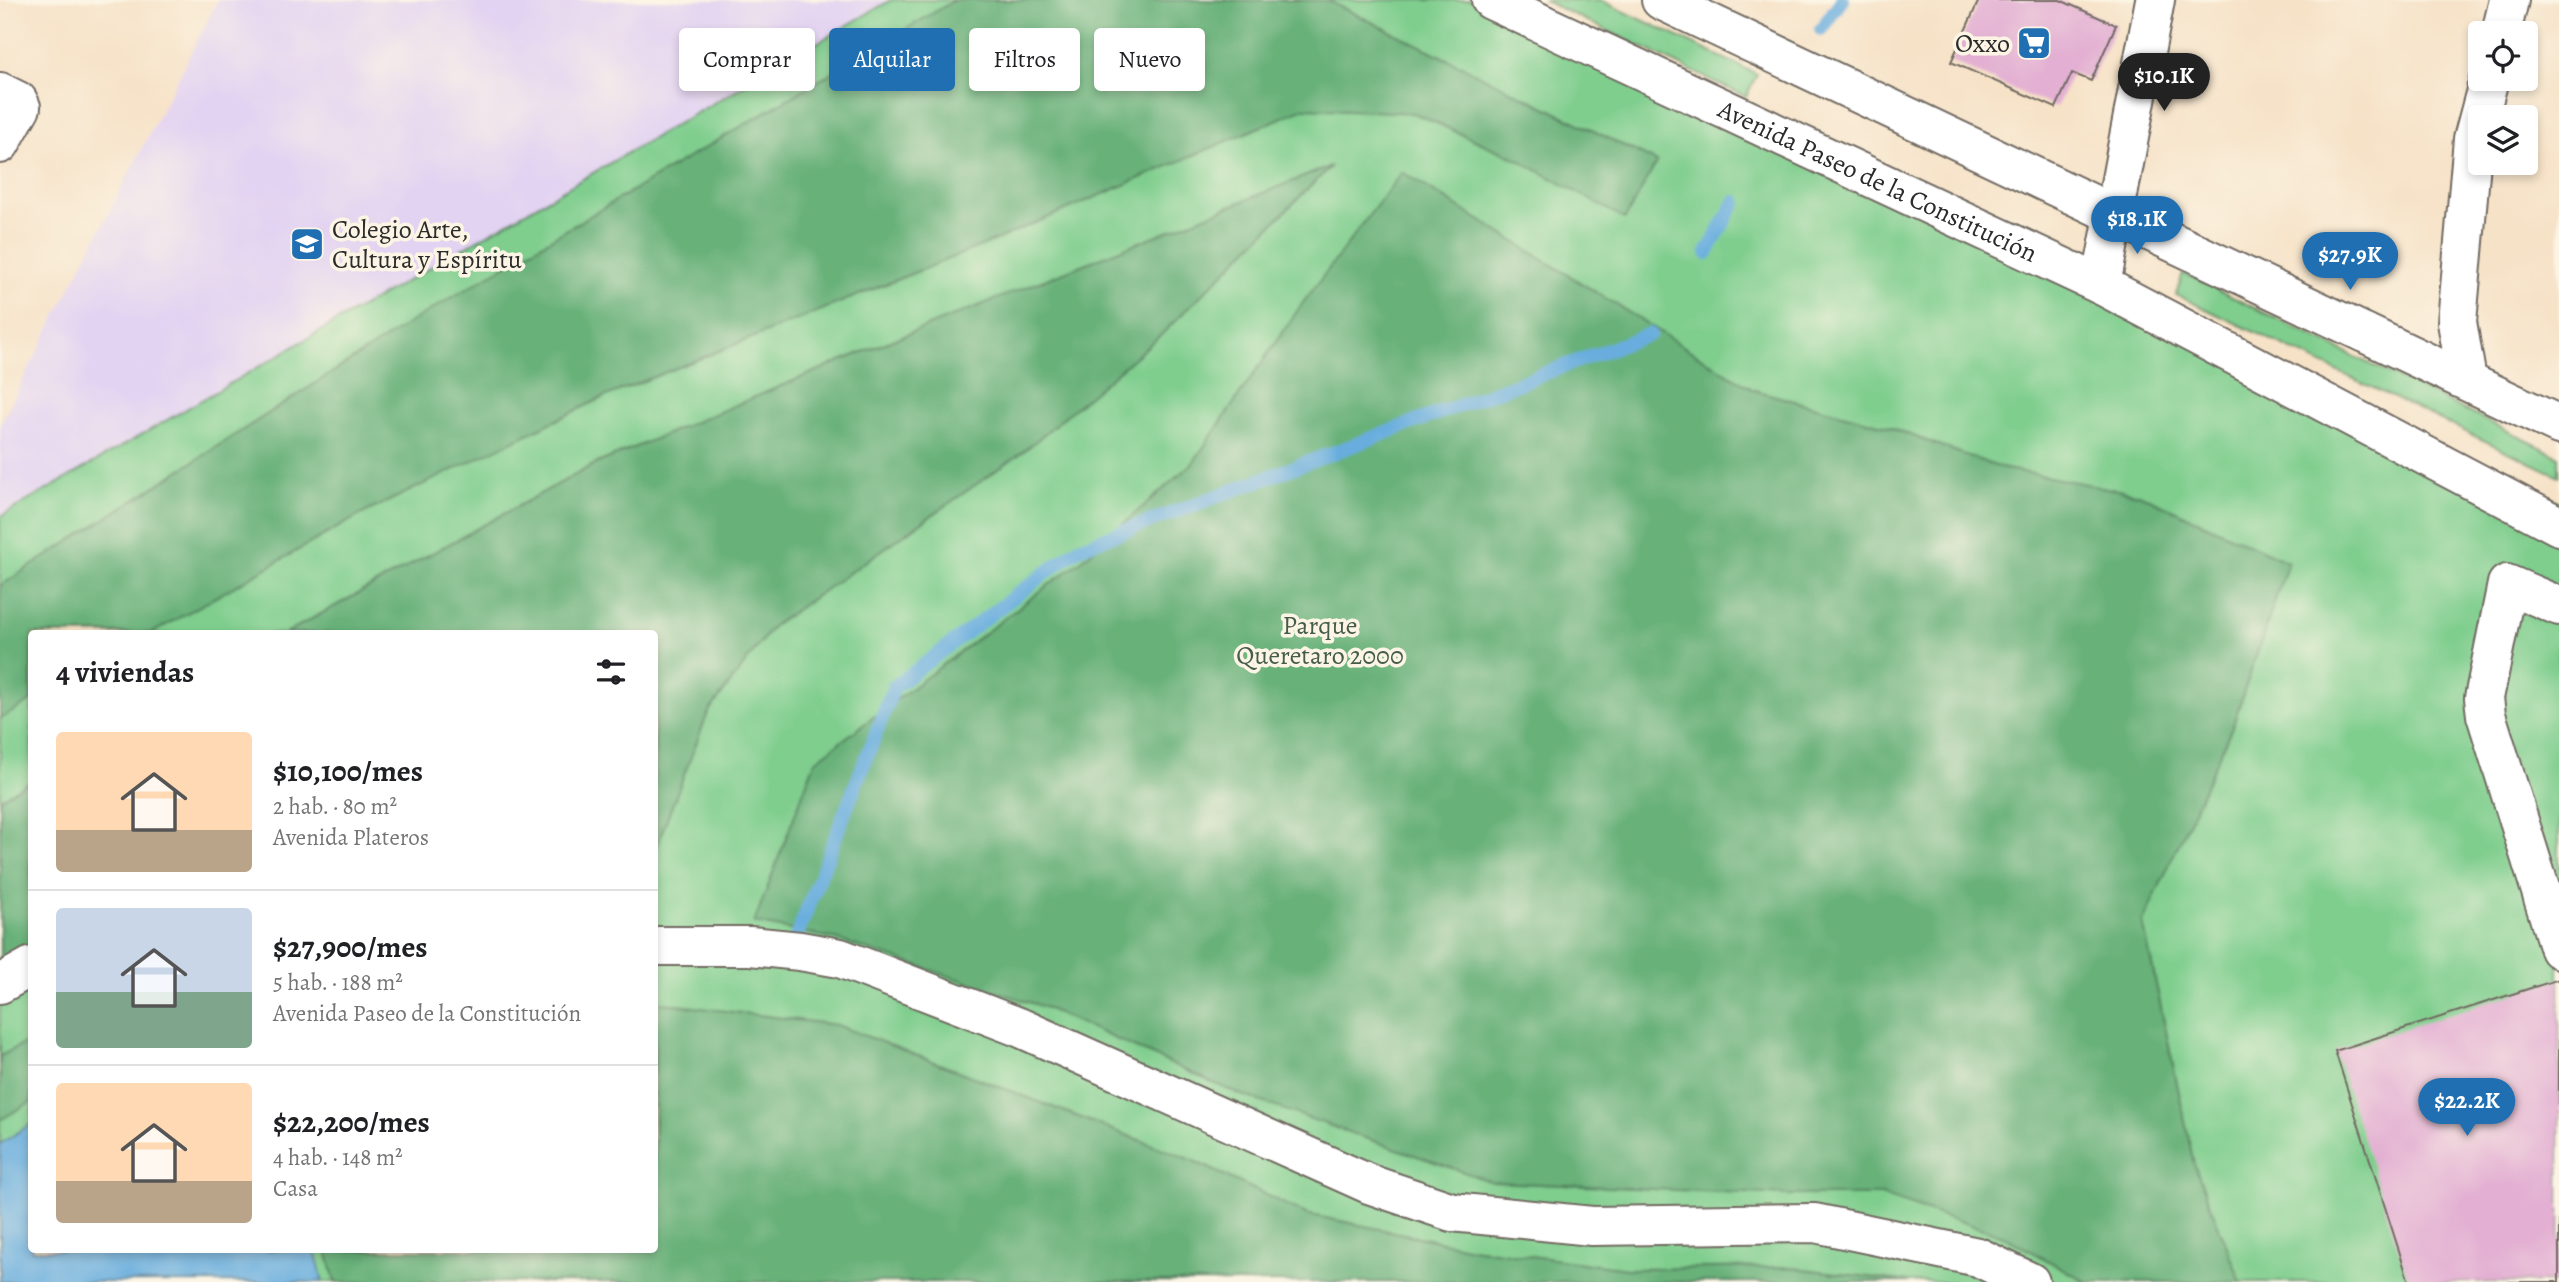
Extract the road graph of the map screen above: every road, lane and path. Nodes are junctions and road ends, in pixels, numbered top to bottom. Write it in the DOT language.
graph roads {
  1 [pos="1490,0"];
  2 [pos="1661,0"];
  3 [pos="2155,0"];
  4 [pos="2509,0"];
  5 [pos="2504,21"];
  6 [pos="2486,91"];
  7 [pos="9,97"];
  8 [pos="0,143"];
  9 [pos="2114,216"];
  10 [pos="2101,285"];
  11 [pos="2467,380"];
  12 [pos="2559,425"];
  13 [pos="2559,526"];
  14 [pos="2559,606"];
  15 [pos="658,946"];
  16 [pos="2559,949"];
  17 [pos="28,968"];
  18 [pos="0,984"];
  19 [pos="2030,1282"];
  1 -- 10 [label="street, Avenida Paseo de la Constitución"];
  2 -- 9 [label="street"];
  3 -- 9 [label="street"];
  4 -- 5 [label="street"];
  6 -- 11 [label="street"];
  7 -- 8 [label="street"];
  9 -- 10 [label="street"];
  9 -- 11 [label="street"];
  10 -- 13 [label="street, Avenida Paseo de la Constitución"];
  11 -- 12 [label="street"];
  14 -- 16 [label="street"];
  15 -- 19 [label="street"];
  17 -- 18 [label="street"];
}
